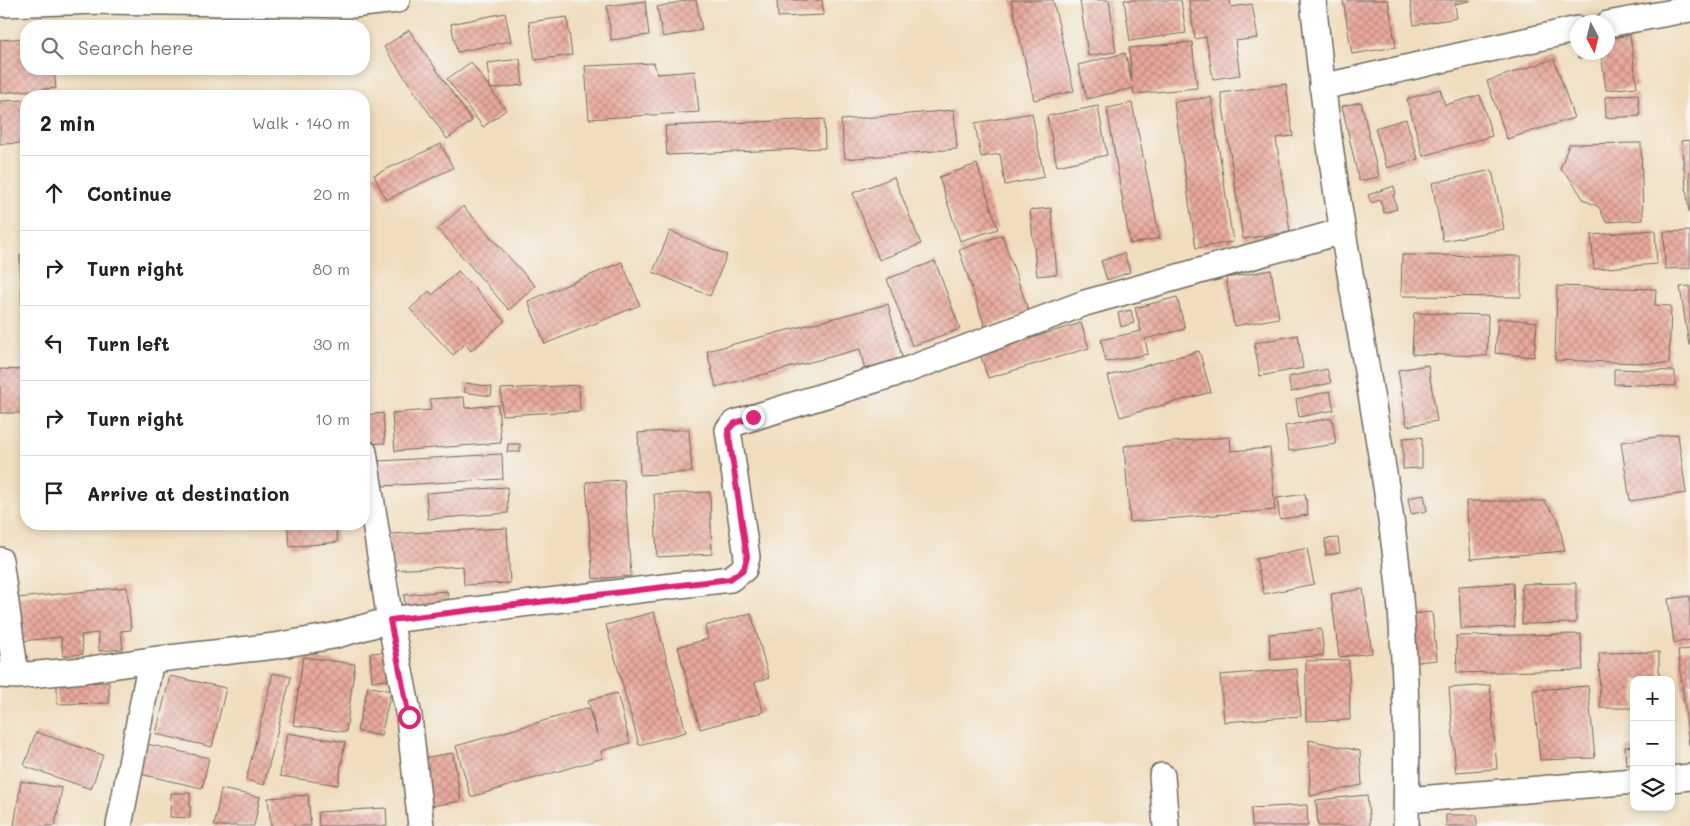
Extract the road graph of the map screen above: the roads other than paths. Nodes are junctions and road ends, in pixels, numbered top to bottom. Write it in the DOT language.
graph roads {
  1 [pos="397,0"];
  2 [pos="1313,0"];
  3 [pos="250,2"];
  4 [pos="0,4"];
  5 [pos="1690,10"];
  6 [pos="1615,23"];
  7 [pos="1570,31"];
  8 [pos="1322,87"];
  9 [pos="1343,231"];
  10 [pos="370,491"];
  11 [pos="0,560"];
  12 [pos="390,620"];
  13 [pos="151,660"];
  14 [pos="8,675"];
  15 [pos="1162,776"];
  16 [pos="1690,778"];
  17 [pos="1675,779"];
  18 [pos="1630,782"];
  19 [pos="1407,800"];
  20 [pos="119,826"];
  21 [pos="420,826"];
  22 [pos="1166,826"];
  23 [pos="1406,826"];
  1 -- 3 [label="street"];
  2 -- 8 [label="street"];
  3 -- 4 [label="street"];
  5 -- 6 [label="street"];
  7 -- 8 [label="street"];
  8 -- 9 [label="street"];
  9 -- 12 [label="street"];
  9 -- 19 [label="street"];
  10 -- 12 [label="street"];
  11 -- 14 [label="street"];
  12 -- 13 [label="street"];
  12 -- 21 [label="street"];
  13 -- 14 [label="street"];
  13 -- 20 [label="street"];
  15 -- 22 [label="street"];
  16 -- 17 [label="street"];
  18 -- 19 [label="street"];
  19 -- 23 [label="street"];
}
